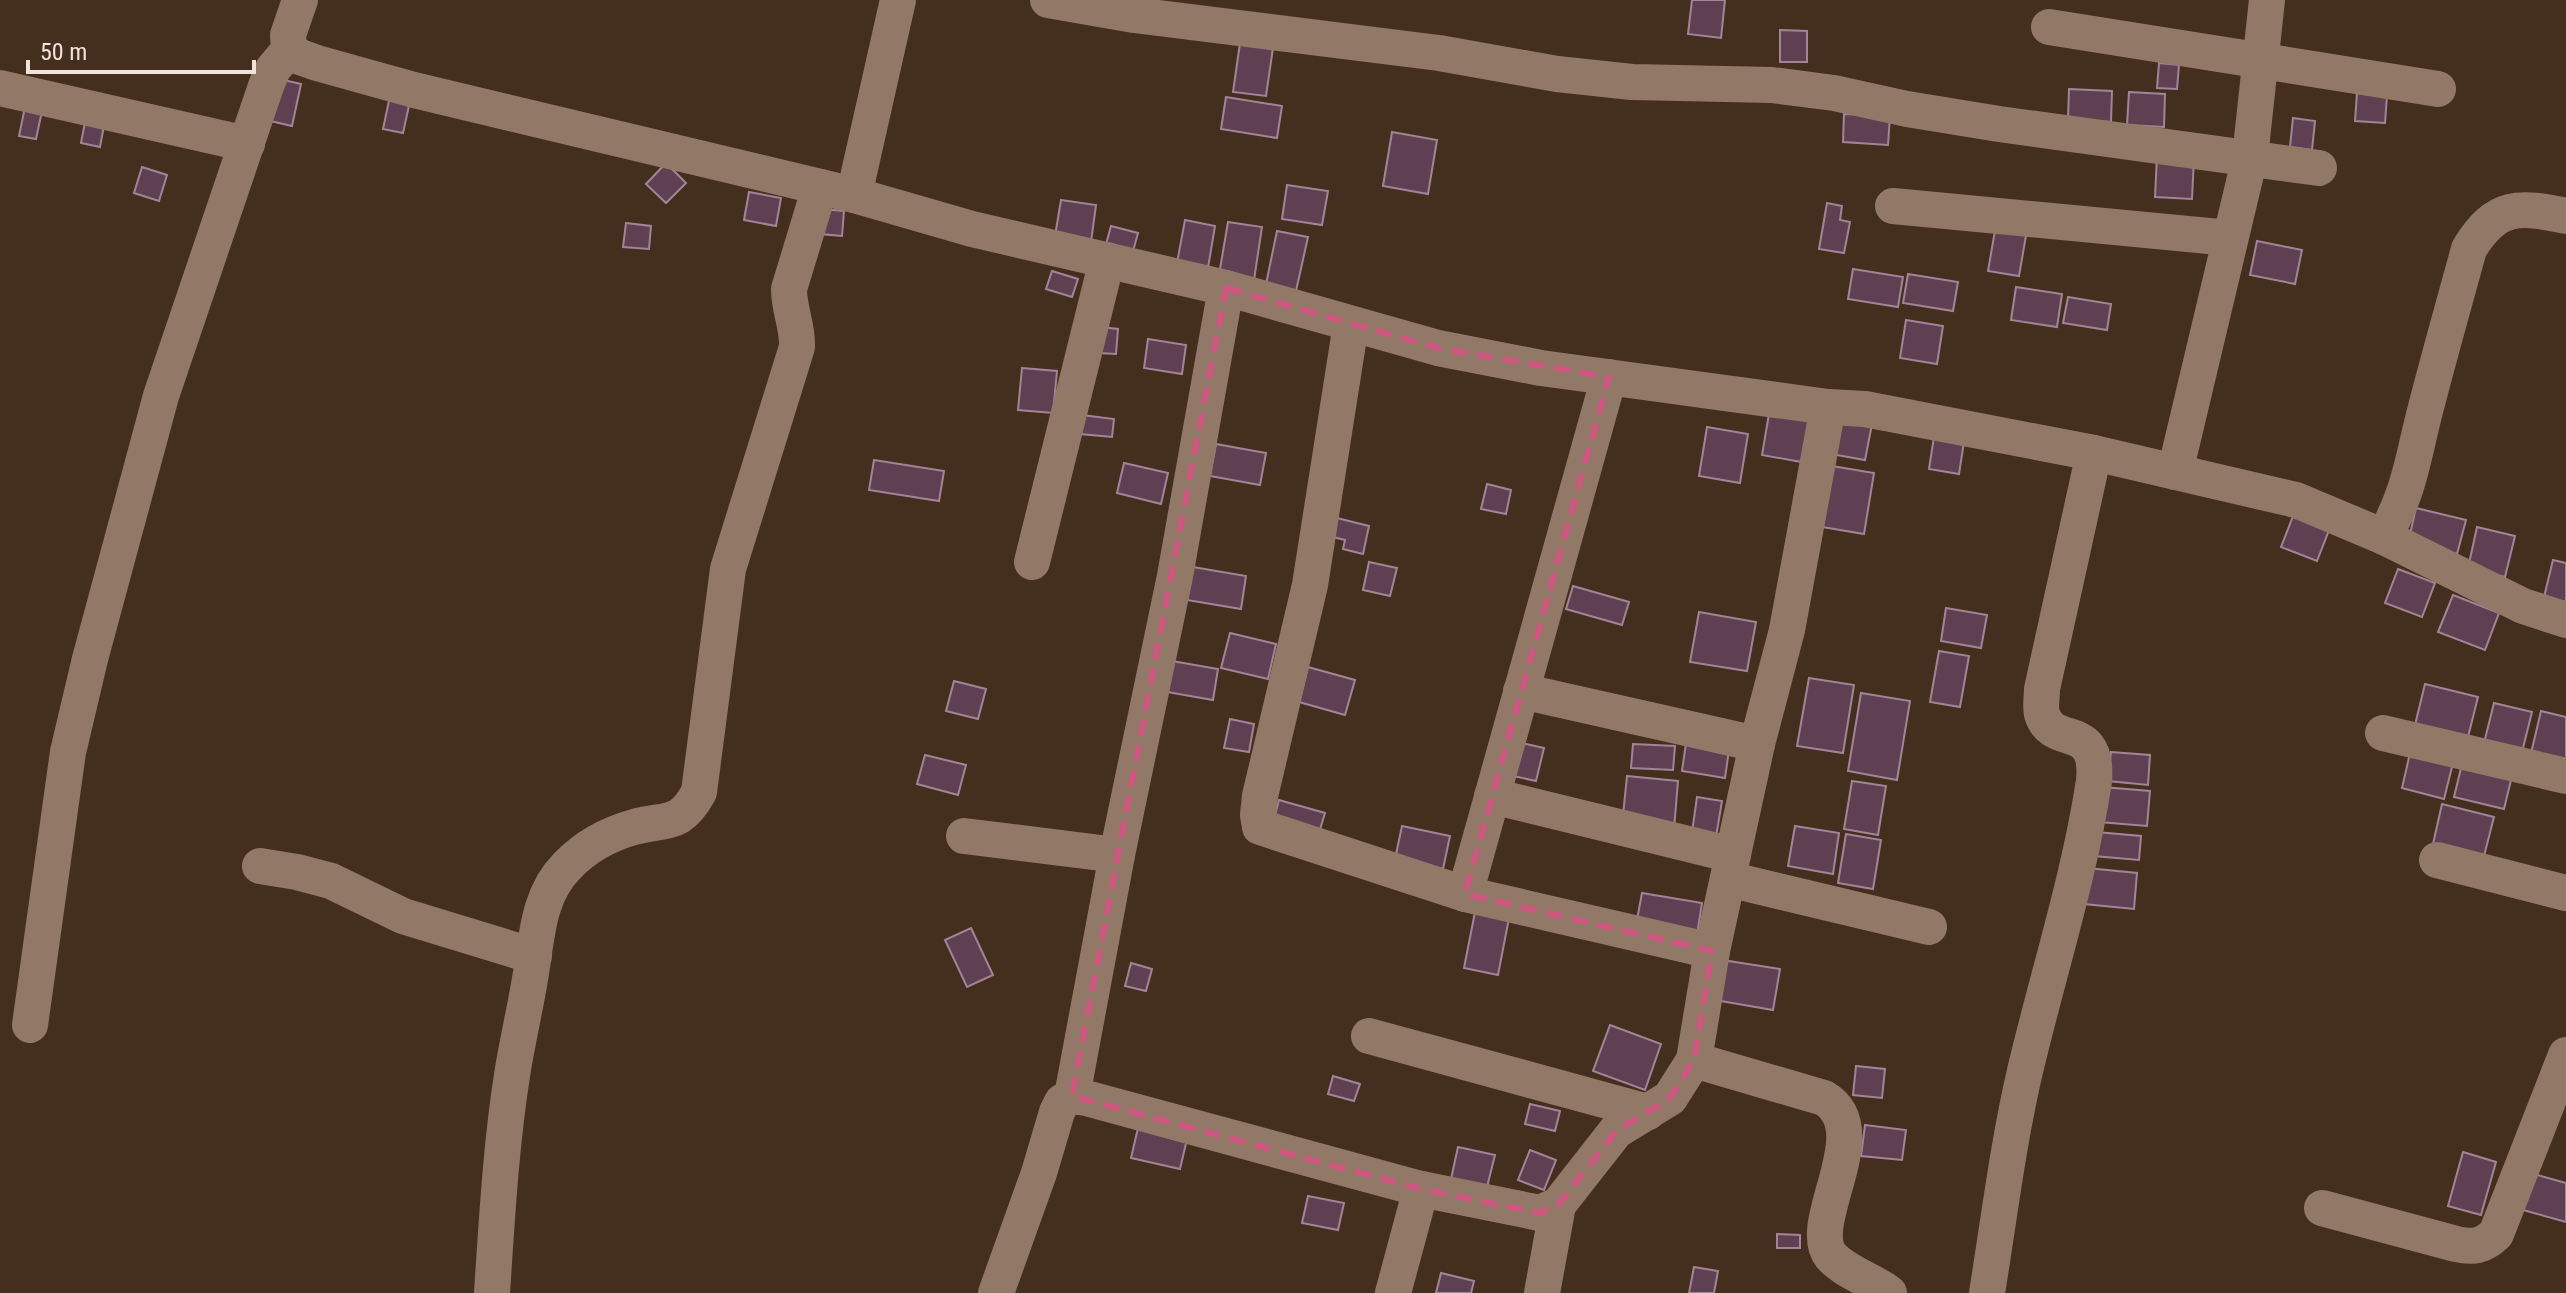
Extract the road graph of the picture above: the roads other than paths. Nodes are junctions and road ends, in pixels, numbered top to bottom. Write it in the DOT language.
graph roads {
  1 [pos="300,0"];
  2 [pos="898,0"];
  3 [pos="1048,0"];
  4 [pos="2267,0"];
  5 [pos="2049,27"];
  6 [pos="289,50"];
  7 [pos="2262,61"];
  8 [pos="0,88"];
  9 [pos="2438,89"];
  10 [pos="247,144"];
  11 [pos="2250,157"];
  12 [pos="2319,168"];
  13 [pos="820,187"];
  14 [pos="854,195"];
  15 [pos="1893,206"];
  16 [pos="2566,216"];
  17 [pos="2230,238"];
  18 [pos="1107,260"];
  19 [pos="1226,288"];
  20 [pos="1351,324"];
  21 [pos="1609,377"];
  22 [pos="1828,407"];
  23 [pos="2094,453"];
  24 [pos="2175,472"];
  25 [pos="2384,537"];
  26 [pos="1032,562"];
  27 [pos="2566,620"];
  28 [pos="1521,691"];
  29 [pos="2383,733"];
  30 [pos="1757,744"];
  31 [pos="2566,776"];
  32 [pos="1492,796"];
  33 [pos="964,836"];
  34 [pos="1117,855"];
  35 [pos="2437,860"];
  36 [pos="260,866"];
  37 [pos="1730,867"];
  38 [pos="2566,893"];
  39 [pos="1465,894"];
  40 [pos="1929,927"];
  41 [pos="1712,951"];
  42 [pos="534,956"];
  43 [pos="30,1025"];
  44 [pos="1369,1036"];
  45 [pos="2566,1055"];
  46 [pos="1694,1060"];
  47 [pos="1072,1096"];
  48 [pos="1648,1112"];
  49 [pos="1421,1189"];
  50 [pos="1558,1205"];
  51 [pos="2322,1208"];
  52 [pos="492,1293"];
  53 [pos="996,1293"];
  54 [pos="1393,1293"];
  55 [pos="1542,1293"];
  56 [pos="1889,1293"];
  57 [pos="1987,1293"];
  1 -- 6 [label="street"];
  2 -- 14 [label="street"];
  3 -- 11 [label="street"];
  4 -- 7 [label="street"];
  5 -- 7 [label="street"];
  6 -- 10 [label="street"];
  6 -- 13 [label="street"];
  7 -- 9 [label="street"];
  7 -- 11 [label="street"];
  8 -- 10 [label="street"];
  10 -- 43 [label="street"];
  11 -- 12 [label="street"];
  11 -- 17 [label="street"];
  13 -- 14 [label="street"];
  13 -- 42 [label="street"];
  14 -- 18 [label="street"];
  15 -- 17 [label="street"];
  16 -- 25 [label="street"];
  17 -- 24 [label="street"];
  18 -- 19 [label="street"];
  18 -- 26 [label="street"];
  19 -- 20 [label="street"];
  19 -- 34 [label="street"];
  20 -- 21 [label="street"];
  20 -- 39 [label="street"];
  21 -- 22 [label="street"];
  21 -- 28 [label="street"];
  22 -- 23 [label="street"];
  22 -- 30 [label="street"];
  23 -- 24 [label="street"];
  23 -- 57 [label="street"];
  24 -- 25 [label="street"];
  25 -- 27 [label="street"];
  28 -- 30 [label="street"];
  28 -- 32 [label="street"];
  29 -- 31 [label="street"];
  30 -- 37 [label="street"];
  32 -- 37 [label="street"];
  32 -- 39 [label="street"];
  33 -- 34 [label="street"];
  34 -- 47 [label="street"];
  35 -- 38 [label="street"];
  36 -- 42 [label="street"];
  37 -- 40 [label="street"];
  37 -- 41 [label="street"];
  39 -- 41 [label="street"];
  41 -- 46 [label="street"];
  42 -- 52 [label="street"];
  44 -- 48 [label="street"];
  45 -- 51 [label="street"];
  46 -- 48 [label="street"];
  46 -- 56 [label="street"];
  47 -- 49 [label="street"];
  47 -- 53 [label="street"];
  48 -- 50 [label="street"];
  49 -- 50 [label="street"];
  49 -- 54 [label="street"];
  50 -- 55 [label="street"];
}
